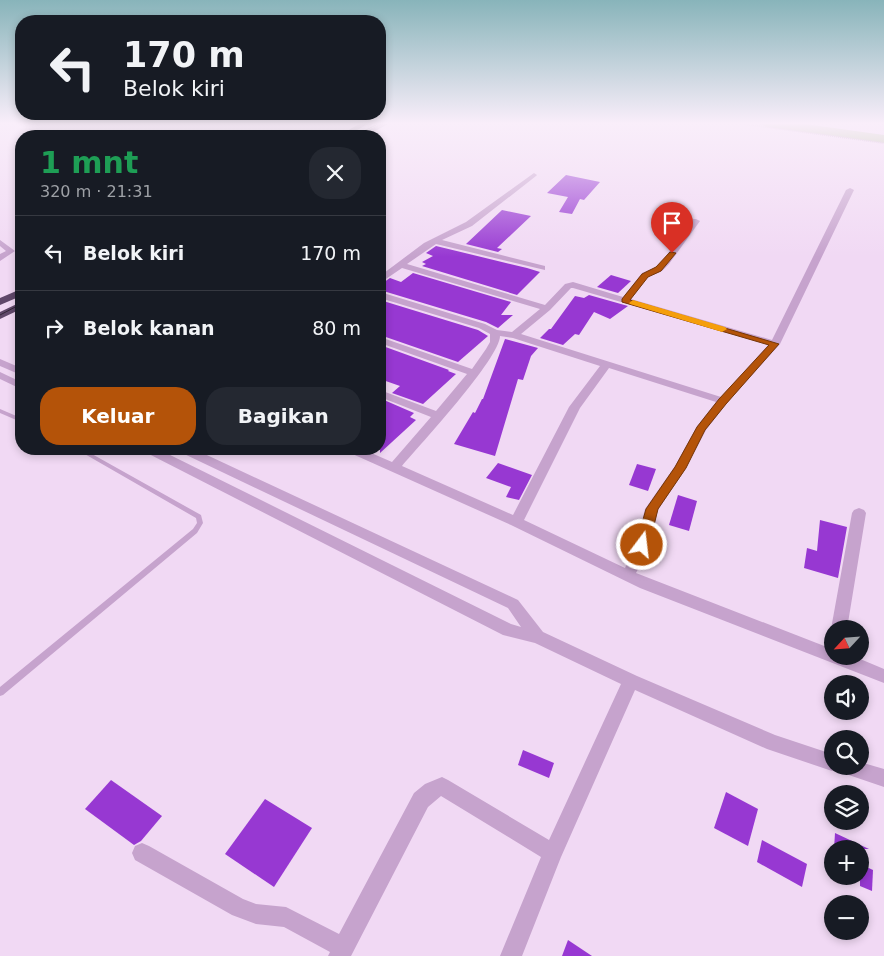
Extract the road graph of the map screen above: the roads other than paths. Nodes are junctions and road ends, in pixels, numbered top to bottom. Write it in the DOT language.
graph roads {
  1 [pos="534,175"];
  2 [pos="850,190"];
  3 [pos="696,221"];
  4 [pos="435,241"];
  5 [pos="0,242"];
  6 [pos="0,258"];
  7 [pos="401,265"];
  8 [pos="542,268"];
  9 [pos="386,276"];
  10 [pos="15,295"];
  11 [pos="386,296"];
  12 [pos="1,301"];
  13 [pos="625,301"];
  14 [pos="547,308"];
  15 [pos="15,309"];
  16 [pos="0,316"];
  17 [pos="495,333"];
  18 [pos="514,335"];
  19 [pos="386,342"];
  20 [pos="775,344"];
  21 [pos="0,362"];
  22 [pos="606,365"];
  23 [pos="15,369"];
  24 [pos="474,373"];
  25 [pos="0,375"];
  26 [pos="15,383"];
  27 [pos="386,395"];
  28 [pos="723,402"];
  29 [pos="0,411"];
  30 [pos="438,416"];
  31 [pos="15,417"];
  32 [pos="89,455"];
  33 [pos="161,455"];
  34 [pos="197,455"];
  35 [pos="365,455"];
  36 [pos="394,468"];
  37 [pos="859,512"];
  38 [pos="516,522"];
  39 [pos="628,576"];
  40 [pos="841,620"];
  41 [pos="538,637"];
  42 [pos="824,652"];
  43 [pos="856,665"];
  44 [pos="884,676"];
  45 [pos="632,680"];
  46 [pos="0,692"];
  47 [pos="824,759"];
  48 [pos="869,773"];
  49 [pos="884,778"];
  50 [pos="553,853"];
  51 [pos="142,854"];
  52 [pos="341,952"];
  53 [pos="511,956"];
  1 -- 4 [label="street"];
  2 -- 20 [label="street"];
  3 -- 13 [label="street"];
  4 -- 7 [label="street"];
  4 -- 8 [label="street"];
  5 -- 6 [label="street"];
  7 -- 9 [label="street"];
  7 -- 14 [label="street"];
  10 -- 12 [label="highway"];
  11 -- 17 [label="street"];
  13 -- 14 [label="street"];
  13 -- 20 [label="street"];
  14 -- 18 [label="street"];
  15 -- 16 [label="highway"];
  17 -- 18 [label="street"];
  17 -- 24 [label="street"];
  18 -- 22 [label="street"];
  19 -- 24 [label="street"];
  20 -- 28 [label="street"];
  21 -- 23 [label="street"];
  22 -- 28 [label="street"];
  22 -- 38 [label="street"];
  24 -- 30 [label="street"];
  25 -- 26 [label="street"];
  27 -- 30 [label="street"];
  28 -- 39 [label="street"];
  29 -- 31 [label="lane"];
  30 -- 36 [label="street"];
  32 -- 46 [label="lane"];
  33 -- 41 [label="street"];
  34 -- 41 [label="street"];
  35 -- 36 [label="street"];
  36 -- 38 [label="street"];
  37 -- 40 [label="street"];
  38 -- 39 [label="street"];
  39 -- 42 [label="street"];
  41 -- 45 [label="street"];
  43 -- 44 [label="street"];
  45 -- 47 [label="street"];
  45 -- 50 [label="street"];
  48 -- 49 [label="street"];
  50 -- 52 [label="street"];
  50 -- 53 [label="street"];
  51 -- 52 [label="street"];
}
